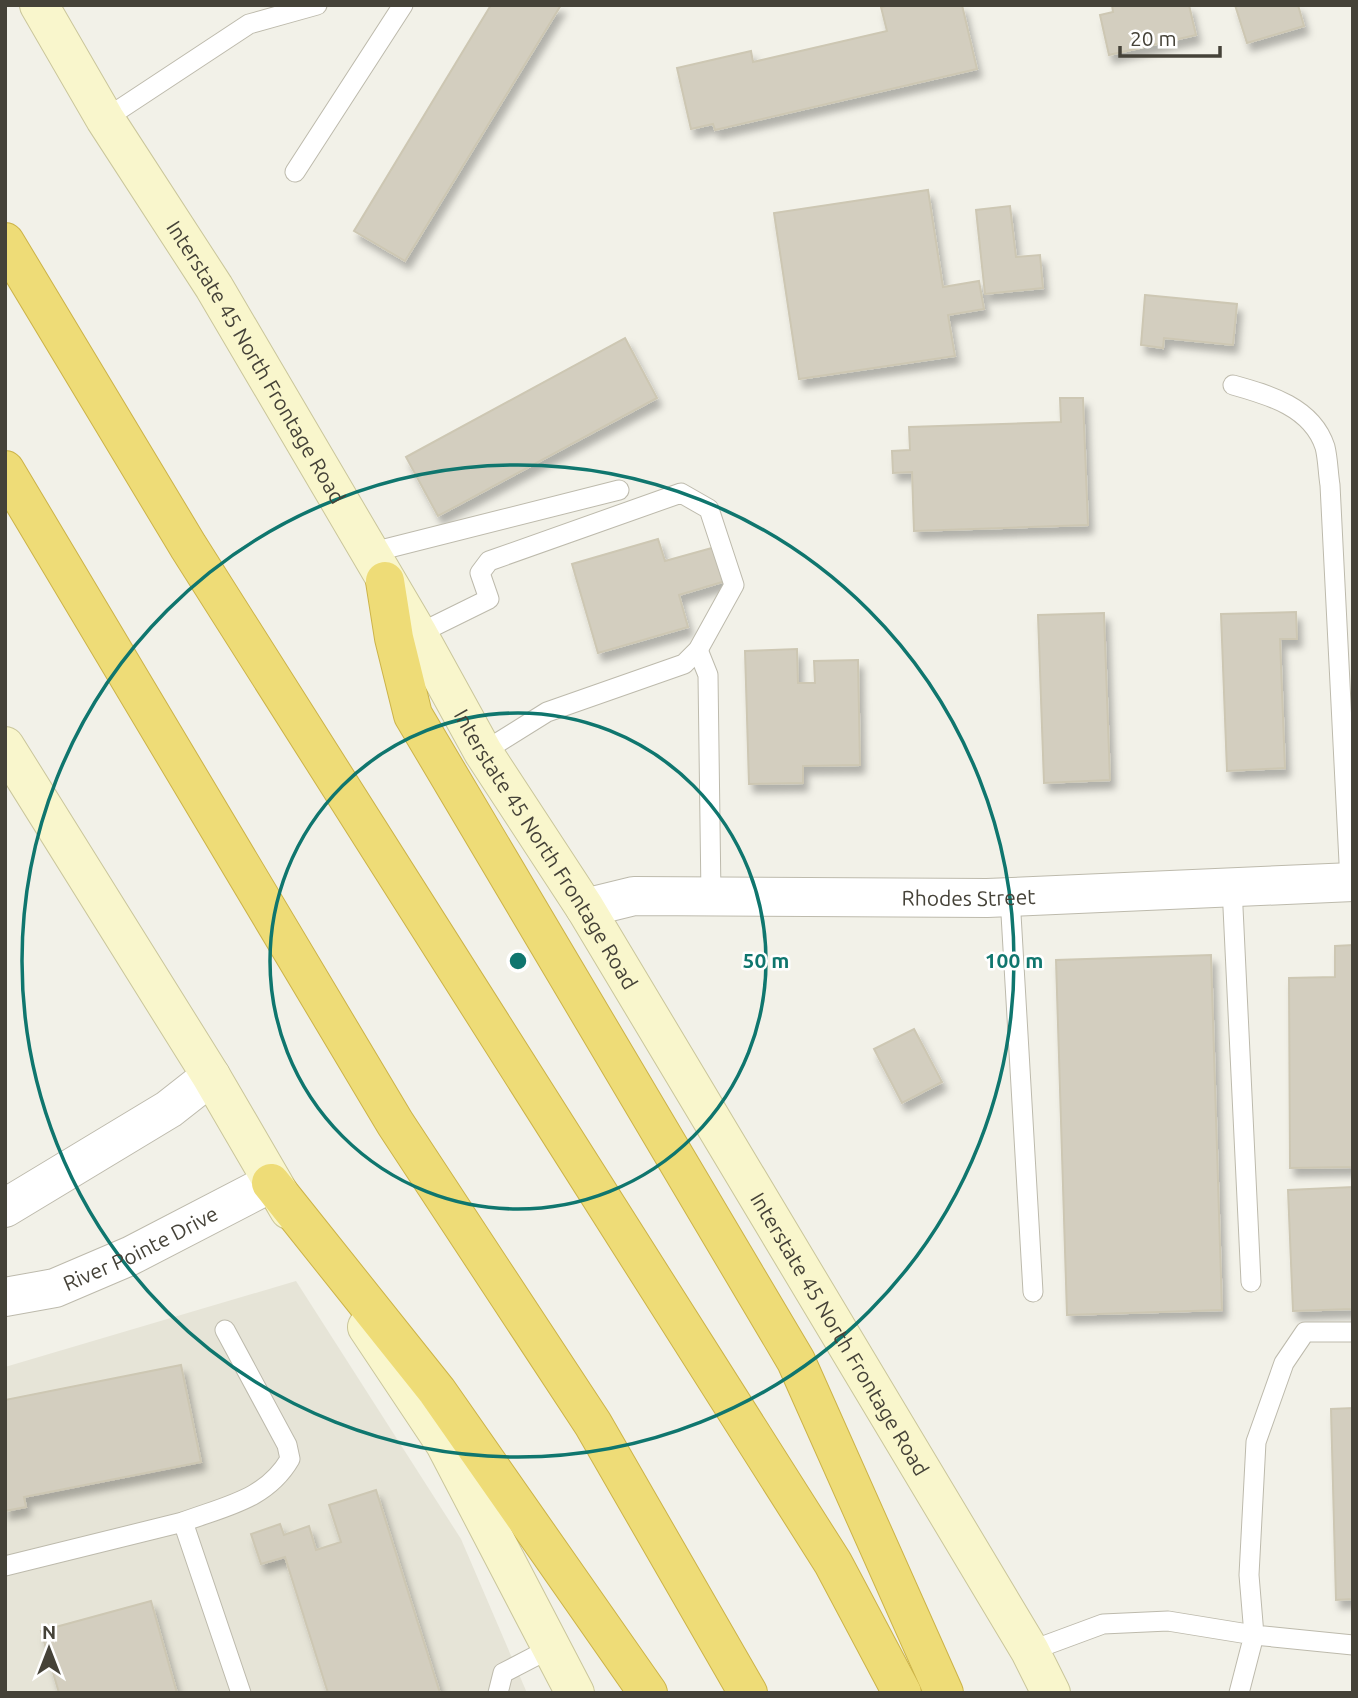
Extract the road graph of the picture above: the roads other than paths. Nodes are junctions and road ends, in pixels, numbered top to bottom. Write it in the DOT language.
graph roads {
  1 [pos="39,5"];
  2 [pos="317,5"];
  3 [pos="403,5"];
  4 [pos="105,119"];
  5 [pos="295,172"];
  6 [pos="5,242"];
  7 [pos="1233,385"];
  8 [pos="5,470"];
  9 [pos="620,490"];
  10 [pos="377,567"];
  11 [pos="418,634"];
  12 [pos="698,650"];
  13 [pos="5,746"];
  14 [pos="483,752"];
  15 [pos="1351,882"];
  16 [pos="1232,887"];
  17 [pos="711,896"];
  18 [pos="1010,897"];
  19 [pos="585,908"];
  20 [pos="211,1076"];
  21 [pos="271,1183"];
  22 [pos="5,1208"];
  23 [pos="1251,1282"];
  24 [pos="1033,1292"];
  25 [pos="5,1297"];
  26 [pos="225,1329"];
  27 [pos="1353,1332"];
  28 [pos="183,1522"];
  29 [pos="5,1566"];
  30 [pos="1254,1635"];
  31 [pos="1353,1646"];
  32 [pos="551,1648"];
  33 [pos="1030,1651"];
  34 [pos="241,1693"];
  35 [pos="498,1693"];
  36 [pos="575,1693"];
  37 [pos="648,1693"];
  38 [pos="748,1693"];
  39 [pos="902,1693"];
  40 [pos="944,1693"];
  41 [pos="1051,1693"];
  42 [pos="1239,1693"];
  1 -- 4 [label="main road, Interstate 45 North Frontage Road"];
  2 -- 4 [label="lane"];
  3 -- 5 [label="lane"];
  4 -- 10 [label="main road, Interstate 45 North Frontage Road"];
  6 -- 39 [label="highway"];
  7 -- 15 [label="lane"];
  8 -- 38 [label="highway"];
  9 -- 10 [label="lane"];
  10 -- 11 [label="main road, Interstate 45 North Frontage Road"];
  10 -- 40 [label="highway"];
  11 -- 12 [label="lane"];
  11 -- 14 [label="main road, Interstate 45 North Frontage Road"];
  12 -- 14 [label="lane"];
  12 -- 17 [label="lane"];
  13 -- 20 [label="main road"];
  14 -- 19 [label="main road, Interstate 45 North Frontage Road"];
  15 -- 16 [label="street, Rhodes Street"];
  16 -- 18 [label="street, Rhodes Street"];
  16 -- 23 [label="lane"];
  17 -- 18 [label="street, Rhodes Street"];
  17 -- 19 [label="street, Rhodes Street"];
  18 -- 24 [label="lane"];
  19 -- 33 [label="main road, Interstate 45 North Frontage Road"];
  20 -- 21 [label="main road"];
  20 -- 22 [label="street"];
  21 -- 25 [label="street, River Pointe Drive"];
  21 -- 32 [label="main road"];
  21 -- 37 [label="highway"];
  26 -- 28 [label="lane"];
  27 -- 30 [label="lane"];
  28 -- 29 [label="lane"];
  28 -- 34 [label="lane"];
  30 -- 31 [label="lane"];
  30 -- 33 [label="lane"];
  30 -- 42 [label="lane"];
  32 -- 35 [label="lane"];
  32 -- 36 [label="main road"];
  33 -- 41 [label="main road, Interstate 45 North Frontage Road"];
}
